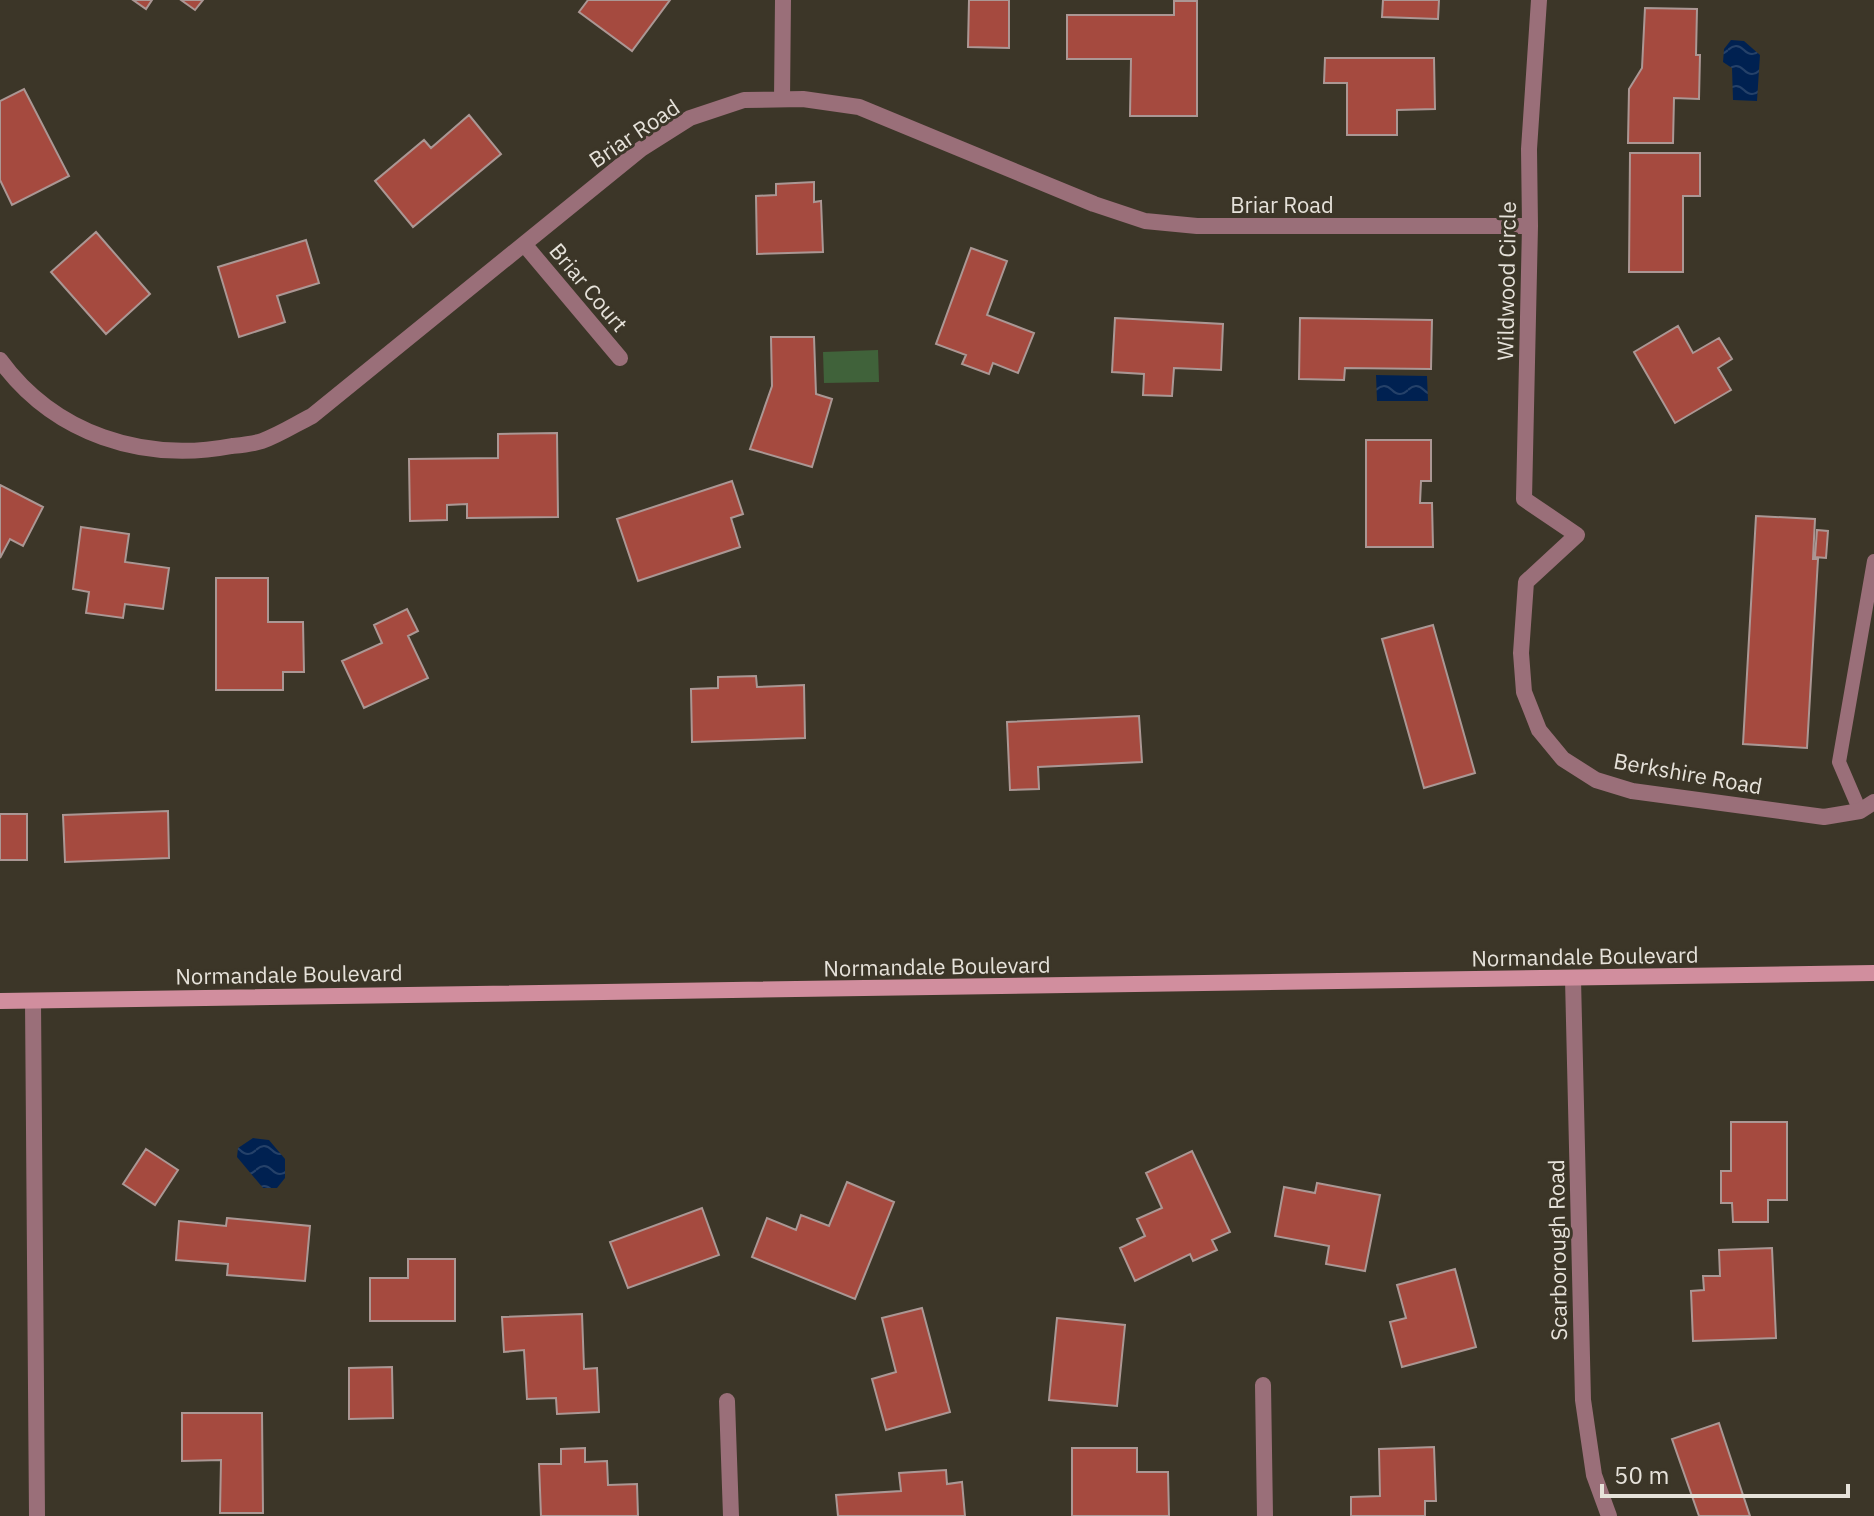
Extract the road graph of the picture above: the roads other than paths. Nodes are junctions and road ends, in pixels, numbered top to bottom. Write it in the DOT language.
graph roads {
  1 [pos="783,0"];
  2 [pos="1539,0"];
  3 [pos="782,99"];
  4 [pos="1530,226"];
  5 [pos="524,244"];
  6 [pos="620,358"];
  7 [pos="0,360"];
  8 [pos="1577,535"];
  9 [pos="1874,561"];
  10 [pos="1867,806"];
  11 [pos="1874,973"];
  12 [pos="1573,979"];
  13 [pos="0,1001"];
  14 [pos="33,1001"];
  15 [pos="1263,1385"];
  16 [pos="727,1401"];
  17 [pos="37,1516"];
  18 [pos="731,1516"];
  19 [pos="1265,1516"];
  20 [pos="1609,1516"];
  1 -- 3 [label="street"];
  2 -- 4 [label="street, Wildwood Circle"];
  3 -- 4 [label="street, Briar Road"];
  3 -- 5 [label="street, Briar Road"];
  4 -- 8 [label="street, Wildwood Circle"];
  5 -- 6 [label="street, Briar Court"];
  5 -- 7 [label="street, Briar Road"];
  8 -- 10 [label="street, Berkshire Road"];
  9 -- 10 [label="lane"];
  11 -- 12 [label="main road, Normandale Boulevard"];
  12 -- 14 [label="main road, Normandale Boulevard"];
  12 -- 20 [label="street, Scarborough Road"];
  13 -- 14 [label="main road, Normandale Boulevard"];
  14 -- 17 [label="street"];
  15 -- 19 [label="street"];
  16 -- 18 [label="street"];
}
